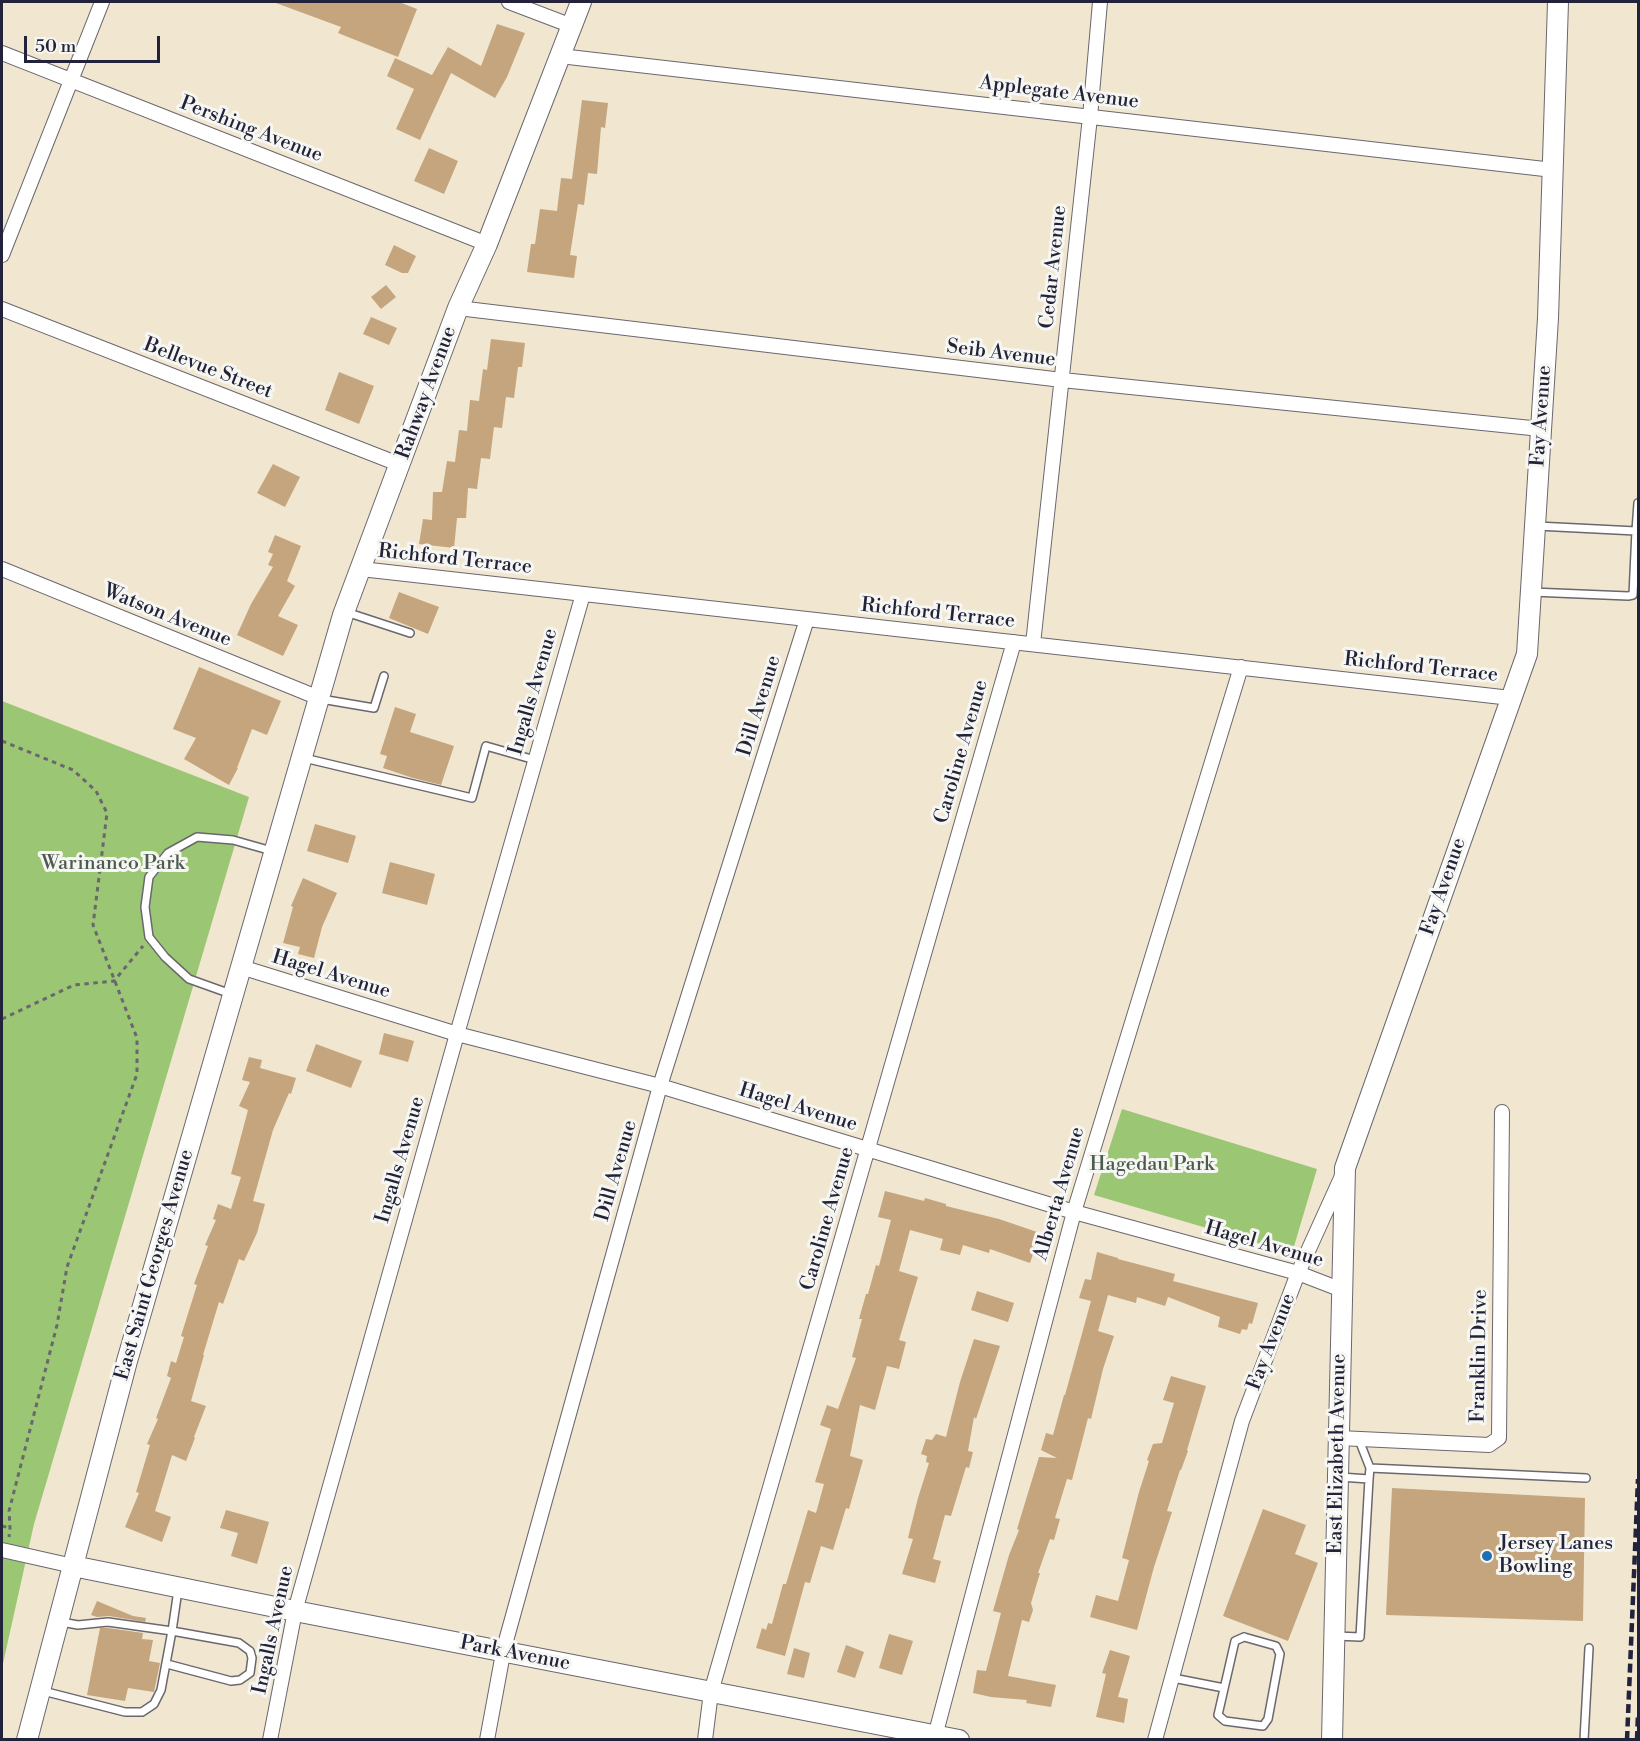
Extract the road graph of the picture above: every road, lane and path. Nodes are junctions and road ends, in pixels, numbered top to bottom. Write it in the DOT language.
graph roads {
  1 [pos="102,2"];
  2 [pos="508,2"];
  3 [pos="581,2"];
  4 [pos="1100,2"];
  5 [pos="1558,2"];
  6 [pos="572,26"];
  7 [pos="2,53"];
  8 [pos="560,56"];
  9 [pos="72,80"];
  10 [pos="1090,117"];
  11 [pos="1552,170"];
  12 [pos="487,244"];
  13 [pos="2,255"];
  14 [pos="458,308"];
  15 [pos="2,309"];
  16 [pos="1062,380"];
  17 [pos="1541,429"];
  18 [pos="400,465"];
  19 [pos="1638,503"];
  20 [pos="1535,526"];
  21 [pos="1636,531"];
  22 [pos="2,569"];
  23 [pos="361,569"];
  24 [pos="1531,592"];
  25 [pos="583,594"];
  26 [pos="344,611"];
  27 [pos="807,619"];
  28 [pos="410,633"];
  29 [pos="1014,642"];
  30 [pos="1034,644"];
  31 [pos="1241,667"];
  32 [pos="384,676"];
  33 [pos="319,698"];
  34 [pos="1511,698"];
  35 [pos="2,741"];
  36 [pos="302,757"];
  37 [pos="535,760"];
  38 [pos="290,792"];
  39 [pos="274,852"];
  40 [pos="149,937"];
  41 [pos="241,968"];
  42 [pos="114,981"];
  43 [pos="233,995"];
  44 [pos="2,1019"];
  45 [pos="457,1034"];
  46 [pos="660,1086"];
  47 [pos="1502,1112"];
  48 [pos="868,1149"];
  49 [pos="1345,1168"];
  50 [pos="1074,1212"];
  51 [pos="1298,1274"];
  52 [pos="1342,1290"];
  53 [pos="1339,1438"];
  54 [pos="1359,1439"];
  55 [pos="1370,1468"];
  56 [pos="1338,1477"];
  57 [pos="1586,1478"];
  58 [pos="1369,1479"];
  59 [pos="2,1526"];
  60 [pos="10,1528"];
  61 [pos="4,1550"];
  62 [pos="73,1566"];
  63 [pos="179,1588"];
  64 [pos="295,1611"];
  65 [pos="58,1621"];
  66 [pos="172,1631"];
  67 [pos="1334,1636"];
  68 [pos="1589,1648"];
  69 [pos="503,1652"];
  70 [pos="167,1664"];
  71 [pos="1173,1678"];
  72 [pos="1224,1689"];
  73 [pos="40,1691"];
  74 [pos="711,1692"];
  75 [pos="934,1738"];
  76 [pos="27,1740"];
  77 [pos="270,1740"];
  78 [pos="487,1740"];
  79 [pos="705,1740"];
  80 [pos="959,1740"];
  81 [pos="1155,1740"];
  82 [pos="1332,1740"];
  83 [pos="1584,1740"];
  1 -- 9 [label="street"];
  2 -- 6 [label="street"];
  3 -- 6 [label="street, Rahway Avenue"];
  4 -- 10 [label="street, Cedar Avenue"];
  5 -- 11 [label="street, Fay Avenue"];
  6 -- 8 [label="street, Rahway Avenue"];
  7 -- 9 [label="street, Pershing Avenue"];
  8 -- 10 [label="street, Applegate Avenue"];
  8 -- 12 [label="street, Rahway Avenue"];
  9 -- 12 [label="street, Pershing Avenue"];
  9 -- 13 [label="street"];
  10 -- 11 [label="street, Applegate Avenue"];
  10 -- 16 [label="street, Cedar Avenue"];
  11 -- 17 [label="street, Fay Avenue"];
  12 -- 14 [label="street, Rahway Avenue"];
  14 -- 16 [label="street, Seib Avenue"];
  14 -- 18 [label="street, Rahway Avenue"];
  15 -- 18 [label="street, Bellevue Street"];
  16 -- 17 [label="street, Seib Avenue"];
  16 -- 30 [label="street, Cedar Avenue"];
  17 -- 20 [label="street, Fay Avenue"];
  18 -- 23 [label="street, Rahway Avenue"];
  19 -- 21 [label="lane"];
  20 -- 21 [label="lane"];
  20 -- 24 [label="street, Fay Avenue"];
  21 -- 24 [label="lane"];
  22 -- 33 [label="street, Watson Avenue"];
  23 -- 25 [label="street, Richford Terrace"];
  23 -- 26 [label="street, Rahway Avenue"];
  24 -- 34 [label="street, Fay Avenue"];
  25 -- 27 [label="street, Richford Terrace"];
  25 -- 37 [label="street, Ingalls Avenue"];
  26 -- 28 [label="lane"];
  26 -- 33 [label="street, Rahway Avenue"];
  27 -- 29 [label="street, Richford Terrace"];
  27 -- 46 [label="street, Dill Avenue"];
  29 -- 30 [label="street, Richford Terrace"];
  29 -- 48 [label="street, Caroline Avenue"];
  30 -- 31 [label="street, Richford Terrace"];
  31 -- 34 [label="street, Richford Terrace"];
  31 -- 50 [label="street, Alberta Avenue"];
  32 -- 33 [label="lane"];
  33 -- 36 [label="street, Rahway Avenue"];
  34 -- 49 [label="street, Fay Avenue"];
  35 -- 42 [label="path"];
  36 -- 37 [label="lane"];
  36 -- 38 [label="street, Rahway Avenue"];
  37 -- 45 [label="street, Ingalls Avenue"];
  38 -- 39 [label="street, East Saint Georges Avenue"];
  39 -- 40 [label="lane"];
  39 -- 41 [label="street, East Saint Georges Avenue"];
  40 -- 42 [label="path"];
  40 -- 43 [label="lane"];
  41 -- 43 [label="street, East Saint Georges Avenue"];
  41 -- 45 [label="street, Hagel Avenue"];
  42 -- 44 [label="path"];
  42 -- 60 [label="path"];
  43 -- 62 [label="street, East Saint Georges Avenue"];
  45 -- 46 [label="street, Hagel Avenue"];
  45 -- 64 [label="street, Ingalls Avenue"];
  46 -- 48 [label="street, Hagel Avenue"];
  46 -- 69 [label="street, Dill Avenue"];
  47 -- 54 [label="street, Franklin Drive"];
  48 -- 50 [label="street, Hagel Avenue"];
  48 -- 74 [label="street, Caroline Avenue"];
  49 -- 51 [label="street, Fay Avenue"];
  49 -- 52 [label="street, East Elizabeth Avenue"];
  50 -- 51 [label="street, Hagel Avenue"];
  50 -- 75 [label="street, Alberta Avenue"];
  51 -- 52 [label="street, Hagel Avenue"];
  51 -- 71 [label="street, Fay Avenue"];
  52 -- 53 [label="street, East Elizabeth Avenue"];
  53 -- 54 [label="street, Franklin Drive"];
  53 -- 56 [label="street, East Elizabeth Avenue"];
  54 -- 55 [label="lane"];
  55 -- 57 [label="lane"];
  55 -- 58 [label="lane"];
  56 -- 58 [label="lane"];
  56 -- 67 [label="street, East Elizabeth Avenue"];
  58 -- 67 [label="lane"];
  59 -- 60 [label="path"];
  60 -- 61 [label="path"];
  61 -- 62 [label="street"];
  62 -- 63 [label="street, Park Avenue"];
  62 -- 65 [label="street, East Saint Georges Avenue"];
  63 -- 64 [label="street, Park Avenue"];
  63 -- 66 [label="lane"];
  64 -- 69 [label="street, Park Avenue"];
  64 -- 77 [label="street, Ingalls Avenue"];
  65 -- 66 [label="lane"];
  65 -- 73 [label="street, East Saint Georges Avenue"];
  66 -- 70 [label="lane"];
  66 -- 70 [label="lane"];
  67 -- 82 [label="street, East Elizabeth Avenue"];
  68 -- 83 [label="lane"];
  69 -- 74 [label="street, Park Avenue"];
  69 -- 78 [label="street, Dill Avenue"];
  70 -- 73 [label="lane"];
  71 -- 72 [label="lane"];
  71 -- 81 [label="street, Fay Avenue"];
  72 -- 72 [label="lane"];
  73 -- 76 [label="street, East Saint Georges Avenue"];
  74 -- 75 [label="street, Park Avenue"];
  74 -- 79 [label="street, Caroline Avenue"];
  75 -- 80 [label="street, Park Avenue"];
}
